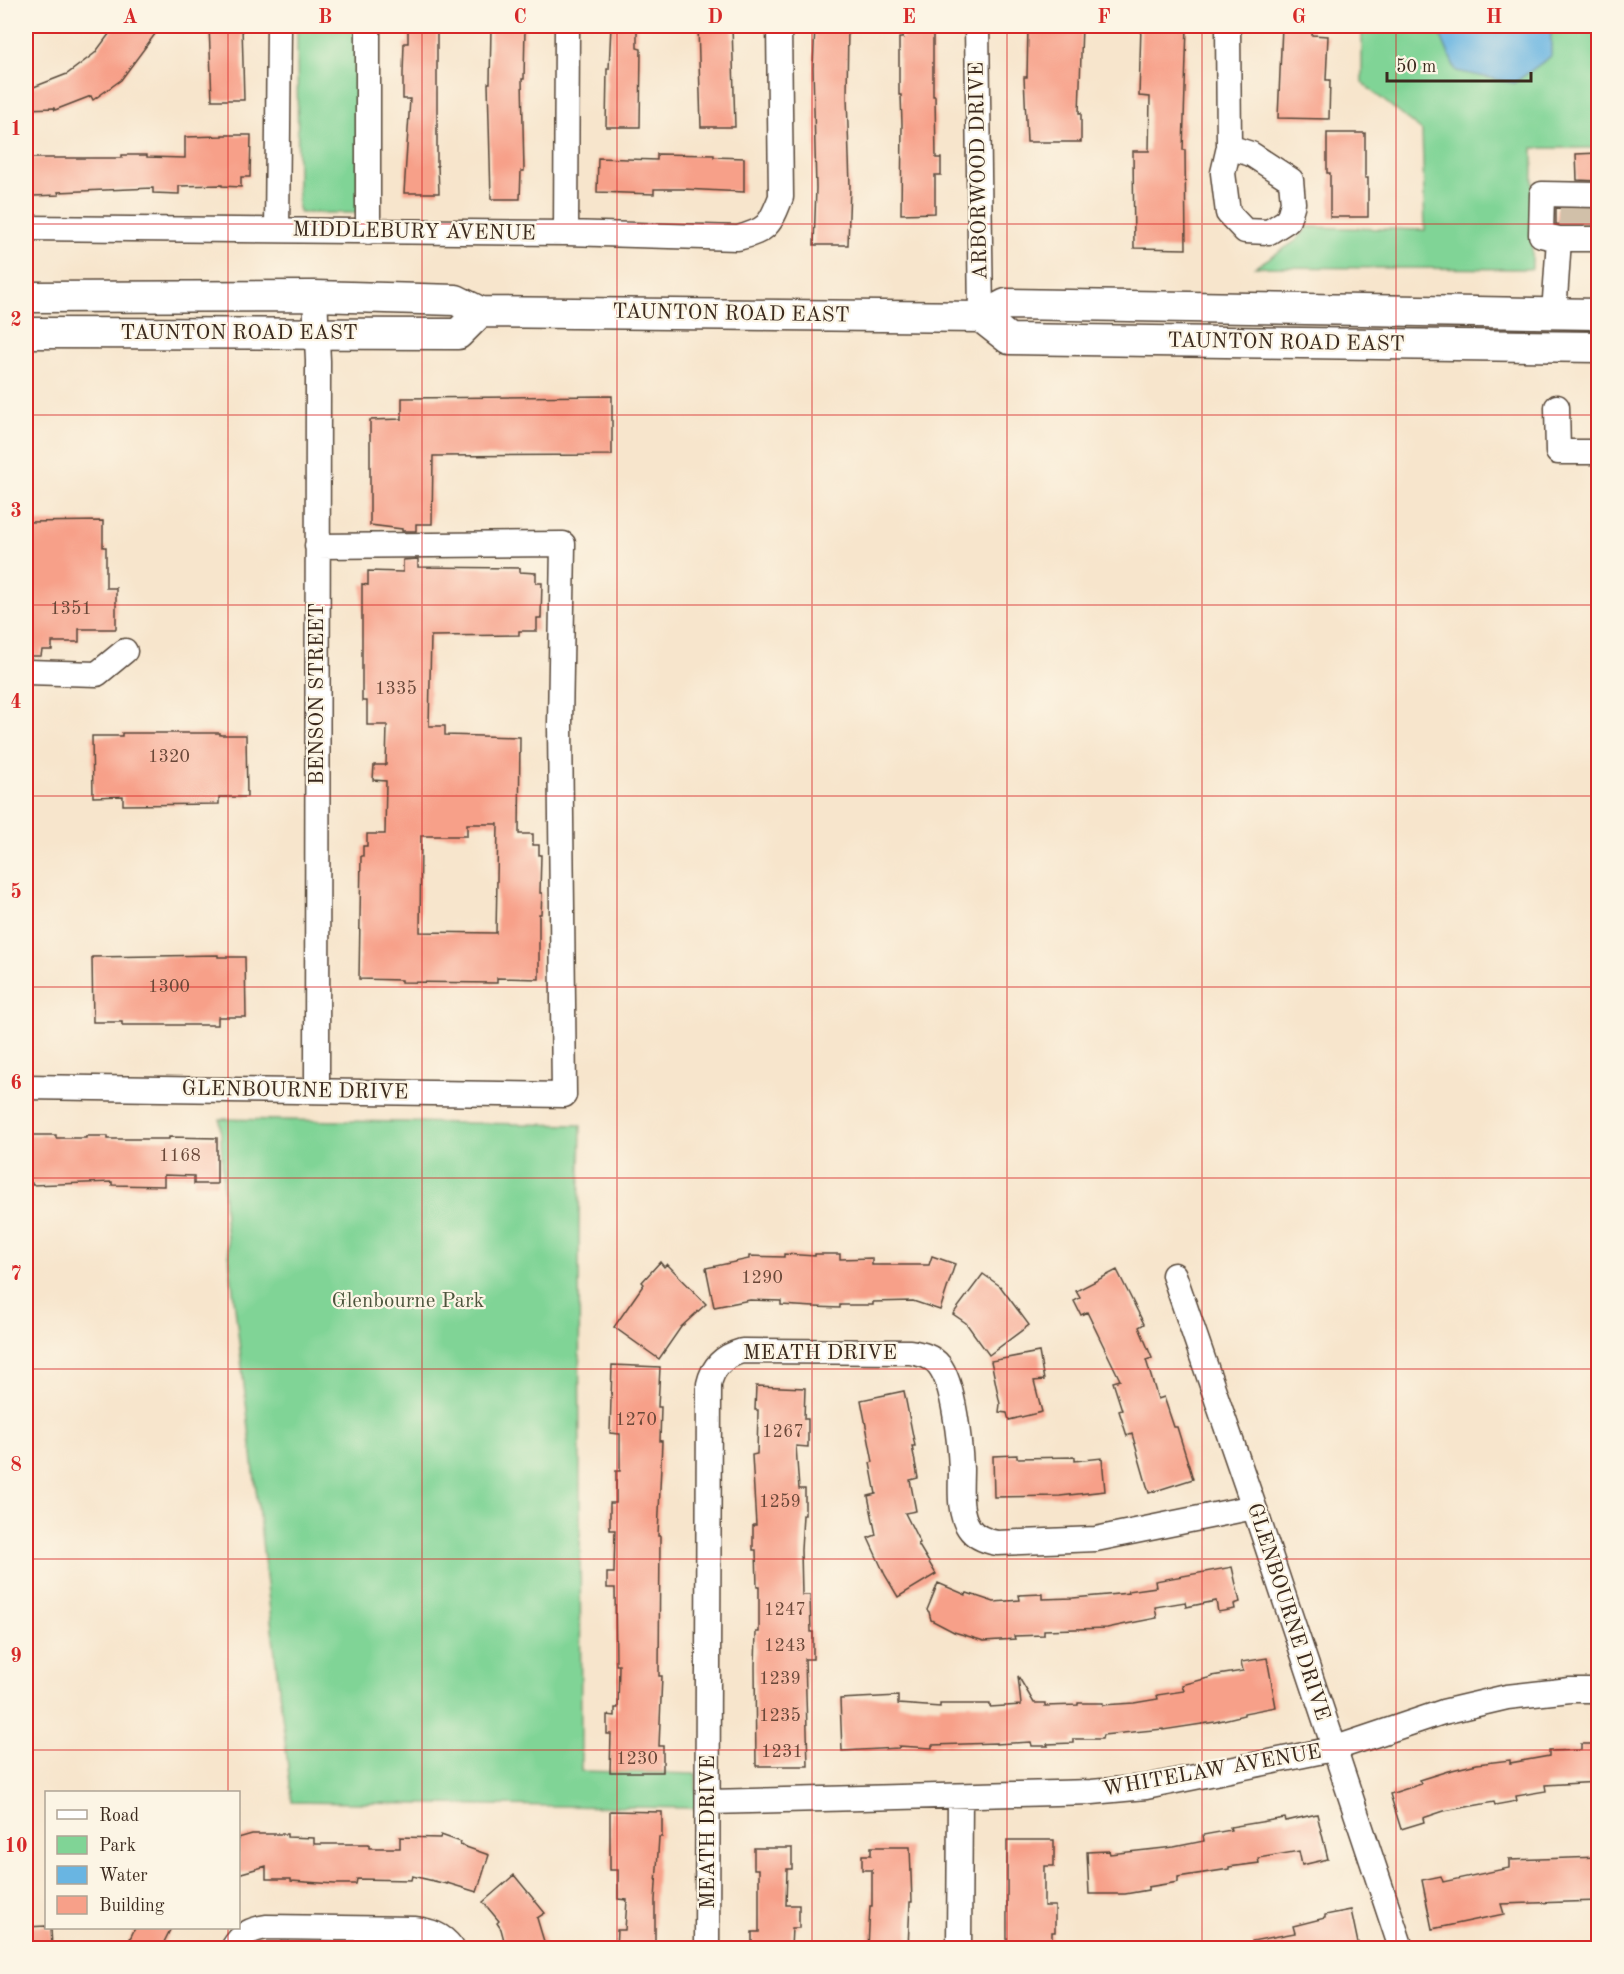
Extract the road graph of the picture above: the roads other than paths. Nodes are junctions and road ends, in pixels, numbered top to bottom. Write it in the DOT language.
graph roads {
  1 [pos="279,26"];
  2 [pos="368,26"];
  3 [pos="567,26"];
  4 [pos="779,26"];
  5 [pos="977,26"];
  6 [pos="1228,26"];
  7 [pos="1229,147"];
  8 [pos="1586,199"];
  9 [pos="26,228"];
  10 [pos="277,230"];
  11 [pos="368,232"];
  12 [pos="566,233"];
  13 [pos="1581,236"];
  14 [pos="315,296"];
  15 [pos="26,297"];
  16 [pos="480,312"];
  17 [pos="1554,314"];
  18 [pos="1599,314"];
  19 [pos="981,317"];
  20 [pos="26,333"];
  21 [pos="317,334"];
  22 [pos="1599,347"];
  23 [pos="1557,407"];
  24 [pos="1599,452"];
  25 [pos="317,546"];
  26 [pos="125,651"];
  27 [pos="26,672"];
  28 [pos="26,1087"];
  29 [pos="317,1091"];
  30 [pos="1174,1275"];
  31 [pos="1254,1507"];
  32 [pos="1599,1690"];
  33 [pos="1334,1749"];
  34 [pos="960,1796"];
  35 [pos="709,1802"];
  36 [pos="233,1948"];
  37 [pos="452,1948"];
  38 [pos="707,1948"];
  39 [pos="959,1948"];
  40 [pos="1401,1948"];
  1 -- 10 [label="street"];
  2 -- 11 [label="street"];
  3 -- 12 [label="street"];
  4 -- 12 [label="street, MIDDLEBURY AVENUE"];
  5 -- 19 [label="street, ARBORWOOD DRIVE"];
  6 -- 7 [label="street"];
  8 -- 13 [label="street"];
  9 -- 10 [label="street, MIDDLEBURY AVENUE"];
  10 -- 11 [label="street, MIDDLEBURY AVENUE"];
  11 -- 12 [label="street, MIDDLEBURY AVENUE"];
  13 -- 17 [label="street"];
  14 -- 15 [label="main road, TAUNTON ROAD EAST"];
  14 -- 16 [label="main road, TAUNTON ROAD EAST"];
  14 -- 21 [label="street, BENSON STREET"];
  16 -- 19 [label="main road, TAUNTON ROAD EAST"];
  16 -- 21 [label="main road, TAUNTON ROAD EAST"];
  17 -- 18 [label="main road, TAUNTON ROAD EAST"];
  17 -- 19 [label="main road, TAUNTON ROAD EAST"];
  19 -- 22 [label="main road, TAUNTON ROAD EAST"];
  20 -- 21 [label="main road, TAUNTON ROAD EAST"];
  21 -- 25 [label="street, BENSON STREET"];
  23 -- 24 [label="street"];
  25 -- 29 [label="street, BENSON STREET"];
  25 -- 29 [label="street, GLENBOURNE DRIVE"];
  26 -- 27 [label="street"];
  28 -- 29 [label="street, GLENBOURNE DRIVE"];
  30 -- 31 [label="street, GLENBOURNE DRIVE"];
  31 -- 33 [label="street, GLENBOURNE DRIVE"];
  31 -- 35 [label="street, MEATH DRIVE"];
  32 -- 33 [label="street, WHITELAW AVENUE"];
  33 -- 34 [label="street, WHITELAW AVENUE"];
  33 -- 40 [label="street, GLENBOURNE DRIVE"];
  34 -- 35 [label="street, WHITELAW AVENUE"];
  34 -- 39 [label="street"];
  35 -- 38 [label="street, MEATH DRIVE"];
  36 -- 37 [label="street"];
}
